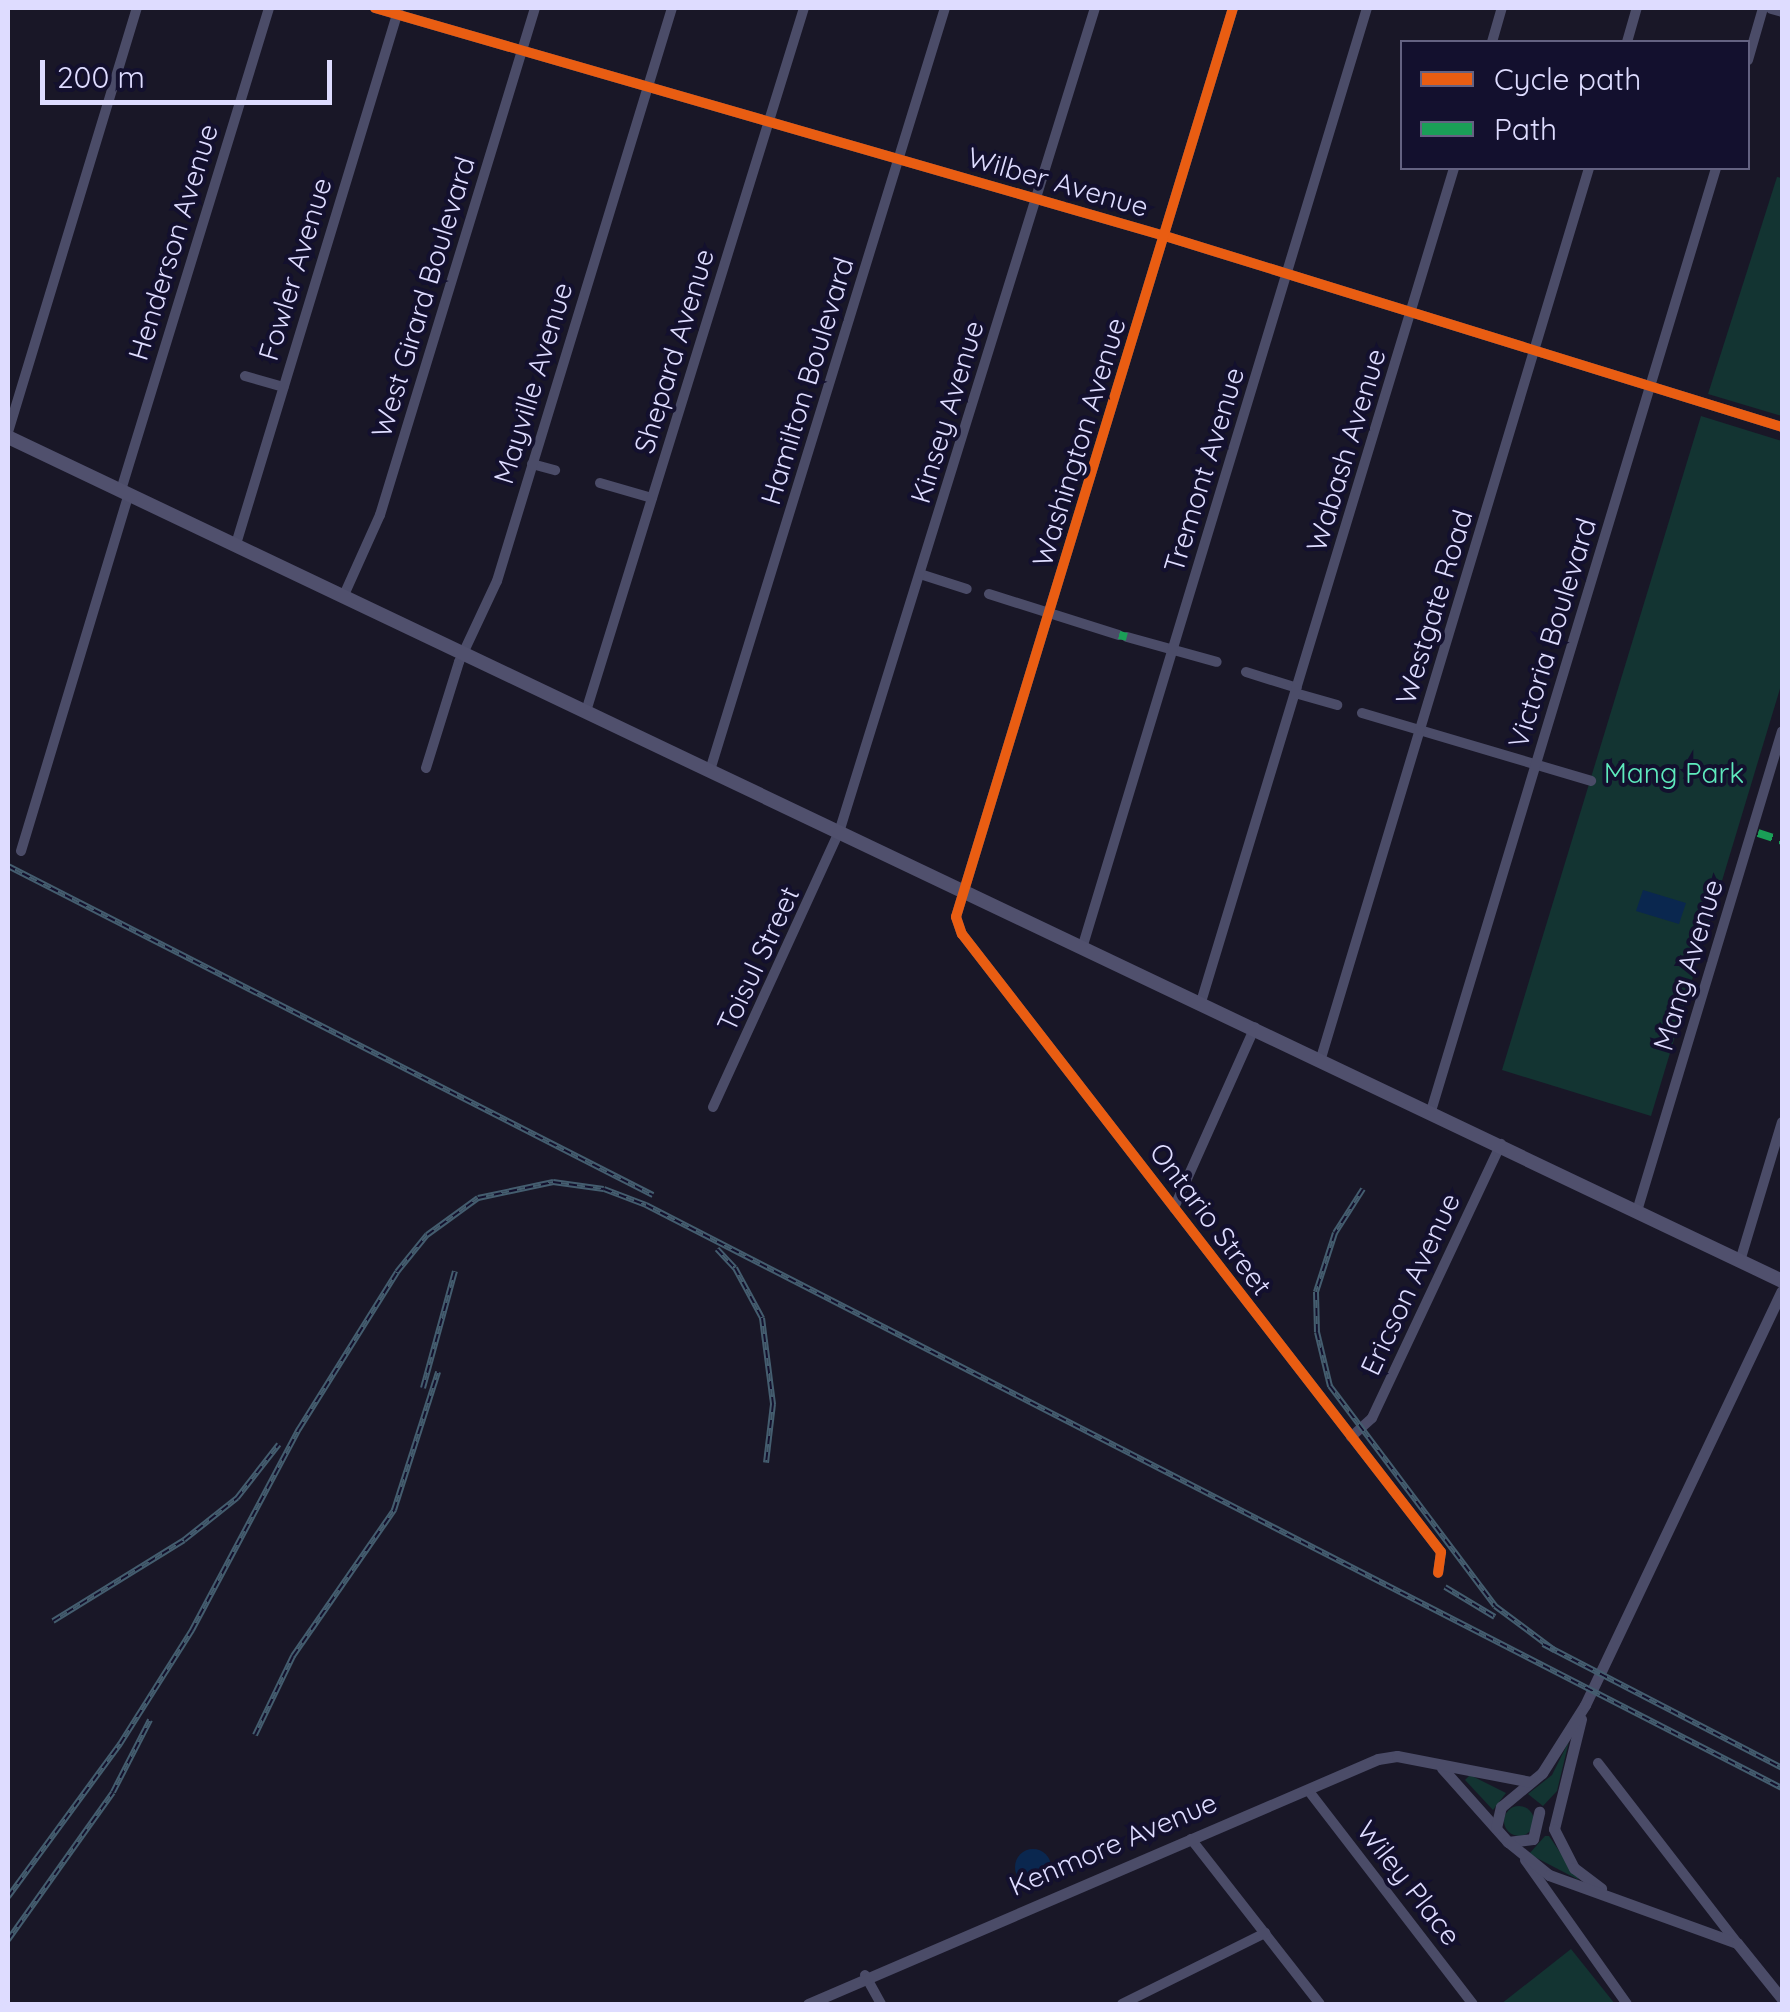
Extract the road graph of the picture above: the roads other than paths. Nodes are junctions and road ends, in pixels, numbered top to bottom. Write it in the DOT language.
graph roads {
  1 [pos="137,8"];
  2 [pos="269,8"];
  3 [pos="375,8"];
  4 [pos="535,8"];
  5 [pos="672,8"];
  6 [pos="804,8"];
  7 [pos="946,8"];
  8 [pos="1095,8"];
  9 [pos="1233,8"];
  10 [pos="1366,8"];
  11 [pos="1502,8"];
  12 [pos="1637,8"];
  13 [pos="1767,8"];
  14 [pos="398,11"];
  15 [pos="1782,11"];
  16 [pos="1493,40"];
  17 [pos="1628,40"];
  18 [pos="522,52"];
  19 [pos="1750,55"];
  20 [pos="646,90"];
  21 [pos="769,122"];
  22 [pos="898,160"];
  23 [pos="1453,170"];
  24 [pos="1588,170"];
  25 [pos="1715,170"];
  26 [pos="1036,200"];
  27 [pos="1165,236"];
  28 [pos="1288,275"];
  29 [pos="1410,315"];
  30 [pos="1534,354"];
  31 [pos="245,376"];
  32 [pos="283,387"];
  33 [pos="1650,388"];
  34 [pos="1782,427"];
  35 [pos="8,434"];
  36 [pos="532,464"];
  37 [pos="555,470"];
  38 [pos="600,483"];
  39 [pos="125,492"];
  40 [pos="652,498"];
  41 [pos="236,544"];
  42 [pos="920,574"];
  43 [pos="968,589"];
  44 [pos="989,594"];
  45 [pos="344,595"];
  46 [pos="1050,612"];
  47 [pos="1173,650"];
  48 [pos="464,651"];
  49 [pos="1217,662"];
  50 [pos="1246,672"];
  51 [pos="1296,690"];
  52 [pos="1337,705"];
  53 [pos="587,708"];
  54 [pos="1362,713"];
  55 [pos="1420,730"];
  56 [pos="1782,731"];
  57 [pos="1536,764"];
  58 [pos="710,767"];
  59 [pos="426,768"];
  60 [pos="1591,781"];
  61 [pos="840,829"];
  62 [pos="21,851"];
  63 [pos="966,889"];
  64 [pos="1083,946"];
  65 [pos="1202,1002"];
  66 [pos="1255,1028"];
  67 [pos="1320,1058"];
  68 [pos="712,1107"];
  69 [pos="1431,1111"];
  70 [pos="1782,1122"];
  71 [pos="1502,1144"];
  72 [pos="1174,1208"];
  73 [pos="1637,1211"];
  74 [pos="1740,1261"];
  75 [pos="1782,1282"];
  76 [pos="1782,1291"];
  77 [pos="1351,1438"];
  78 [pos="1438,1573"];
  79 [pos="1585,1706"];
  80 [pos="1598,1763"];
  81 [pos="1442,1768"];
  82 [pos="1308,1790"];
  83 [pos="1517,1792"];
  84 [pos="1546,1821"];
  85 [pos="1496,1828"];
  86 [pos="1191,1839"];
  87 [pos="1507,1842"];
  88 [pos="1525,1860"];
  89 [pos="1631,1904"];
  90 [pos="1265,1933"];
  91 [pos="1738,1944"];
  92 [pos="866,1975"];
  93 [pos="1782,2000"];
  94 [pos="808,2004"];
  95 [pos="881,2004"];
  96 [pos="1122,2004"];
  97 [pos="1320,2004"];
  98 [pos="1474,2004"];
  99 [pos="1627,2004"];
  1 -- 35 [label="street"];
  2 -- 39 [label="street, Henderson Avenue"];
  3 -- 14 [label="street, Wilber Avenue"];
  4 -- 18 [label="street, West Girard Boulevard"];
  5 -- 20 [label="street, Mayville Avenue"];
  6 -- 21 [label="street, Shepard Avenue"];
  7 -- 22 [label="street, Hamilton Boulevard"];
  8 -- 26 [label="street, Kinsey Avenue"];
  9 -- 27 [label="street, Washington Avenue"];
  10 -- 28 [label="street, Tremont Avenue"];
  11 -- 16 [label="street"];
  12 -- 17 [label="street"];
  13 -- 15 [label="street"];
  13 -- 19 [label="street"];
  14 -- 18 [label="street, Wilber Avenue"];
  14 -- 32 [label="street, Fowler Avenue"];
  18 -- 20 [label="street, Wilber Avenue"];
  18 -- 45 [label="street, West Girard Boulevard"];
  20 -- 21 [label="street, Wilber Avenue"];
  20 -- 36 [label="street, Mayville Avenue"];
  21 -- 22 [label="street, Wilber Avenue"];
  21 -- 40 [label="street, Shepard Avenue"];
  22 -- 26 [label="street, Wilber Avenue"];
  22 -- 58 [label="street, Hamilton Boulevard"];
  23 -- 29 [label="street, Wabash Avenue"];
  24 -- 30 [label="street, Westgate Road"];
  25 -- 33 [label="street, Victoria Boulevard"];
  26 -- 27 [label="street, Wilber Avenue"];
  26 -- 42 [label="street, Kinsey Avenue"];
  27 -- 28 [label="street, Wilber Avenue"];
  27 -- 46 [label="street, Washington Avenue"];
  28 -- 29 [label="street, Wilber Avenue"];
  28 -- 47 [label="street, Tremont Avenue"];
  29 -- 30 [label="street, Wilber Avenue"];
  29 -- 51 [label="street, Wabash Avenue"];
  30 -- 33 [label="street, Wilber Avenue"];
  30 -- 55 [label="street, Westgate Road"];
  31 -- 32 [label="street"];
  32 -- 41 [label="street, Fowler Avenue"];
  33 -- 34 [label="street, Wilber Avenue"];
  33 -- 57 [label="street, Victoria Boulevard"];
  35 -- 39 [label="main road"];
  36 -- 37 [label="street"];
  36 -- 48 [label="street, Mayville Avenue"];
  38 -- 40 [label="street"];
  39 -- 41 [label="main road"];
  39 -- 62 [label="street, Henderson Avenue"];
  40 -- 53 [label="street, Shepard Avenue"];
  41 -- 45 [label="main road"];
  42 -- 43 [label="street"];
  42 -- 61 [label="street, Kinsey Avenue"];
  44 -- 46 [label="street"];
  45 -- 48 [label="main road"];
  46 -- 47 [label="street"];
  46 -- 63 [label="street, Washington Avenue"];
  47 -- 49 [label="street"];
  47 -- 64 [label="street, Tremont Avenue"];
  48 -- 53 [label="main road"];
  48 -- 59 [label="street, Mayville Avenue"];
  50 -- 51 [label="street"];
  51 -- 52 [label="street"];
  51 -- 65 [label="street, Wabash Avenue"];
  53 -- 58 [label="main road"];
  54 -- 55 [label="street"];
  55 -- 57 [label="street"];
  55 -- 67 [label="street, Westgate Road"];
  56 -- 73 [label="street, Mang Avenue"];
  57 -- 60 [label="street"];
  57 -- 69 [label="street, Victoria Boulevard"];
  58 -- 61 [label="main road"];
  61 -- 63 [label="main road"];
  61 -- 68 [label="street, Toisul Street"];
  63 -- 64 [label="main road"];
  63 -- 72 [label="street, Ontario Street"];
  64 -- 65 [label="main road"];
  65 -- 66 [label="main road"];
  66 -- 67 [label="main road"];
  66 -- 72 [label="street"];
  67 -- 69 [label="main road"];
  69 -- 71 [label="main road"];
  70 -- 74 [label="street"];
  71 -- 73 [label="main road"];
  71 -- 77 [label="street, Ericson Avenue"];
  72 -- 77 [label="street, Ontario Street"];
  73 -- 74 [label="main road"];
  74 -- 75 [label="main road"];
  76 -- 79 [label="street, Kenmore Avenue"];
  77 -- 78 [label="street, Ontario Street"];
  79 -- 83 [label="street, Kenmore Avenue"];
  79 -- 84 [label="street, Kenmore Avenue"];
  80 -- 91 [label="street"];
  81 -- 82 [label="street, Kenmore Avenue"];
  81 -- 83 [label="street, Kenmore Avenue"];
  81 -- 85 [label="street"];
  82 -- 86 [label="street, Kenmore Avenue"];
  82 -- 98 [label="street, Wiley Place"];
  83 -- 84 [label="street"];
  83 -- 85 [label="street"];
  84 -- 87 [label="street"];
  84 -- 89 [label="street"];
  85 -- 87 [label="street"];
  86 -- 90 [label="street"];
  86 -- 92 [label="street, Kenmore Avenue"];
  87 -- 88 [label="street"];
  88 -- 89 [label="street"];
  88 -- 99 [label="street"];
  89 -- 91 [label="street"];
  90 -- 96 [label="street"];
  90 -- 97 [label="street"];
  91 -- 93 [label="street"];
  92 -- 94 [label="street, Kenmore Avenue"];
  92 -- 95 [label="street"];
}
